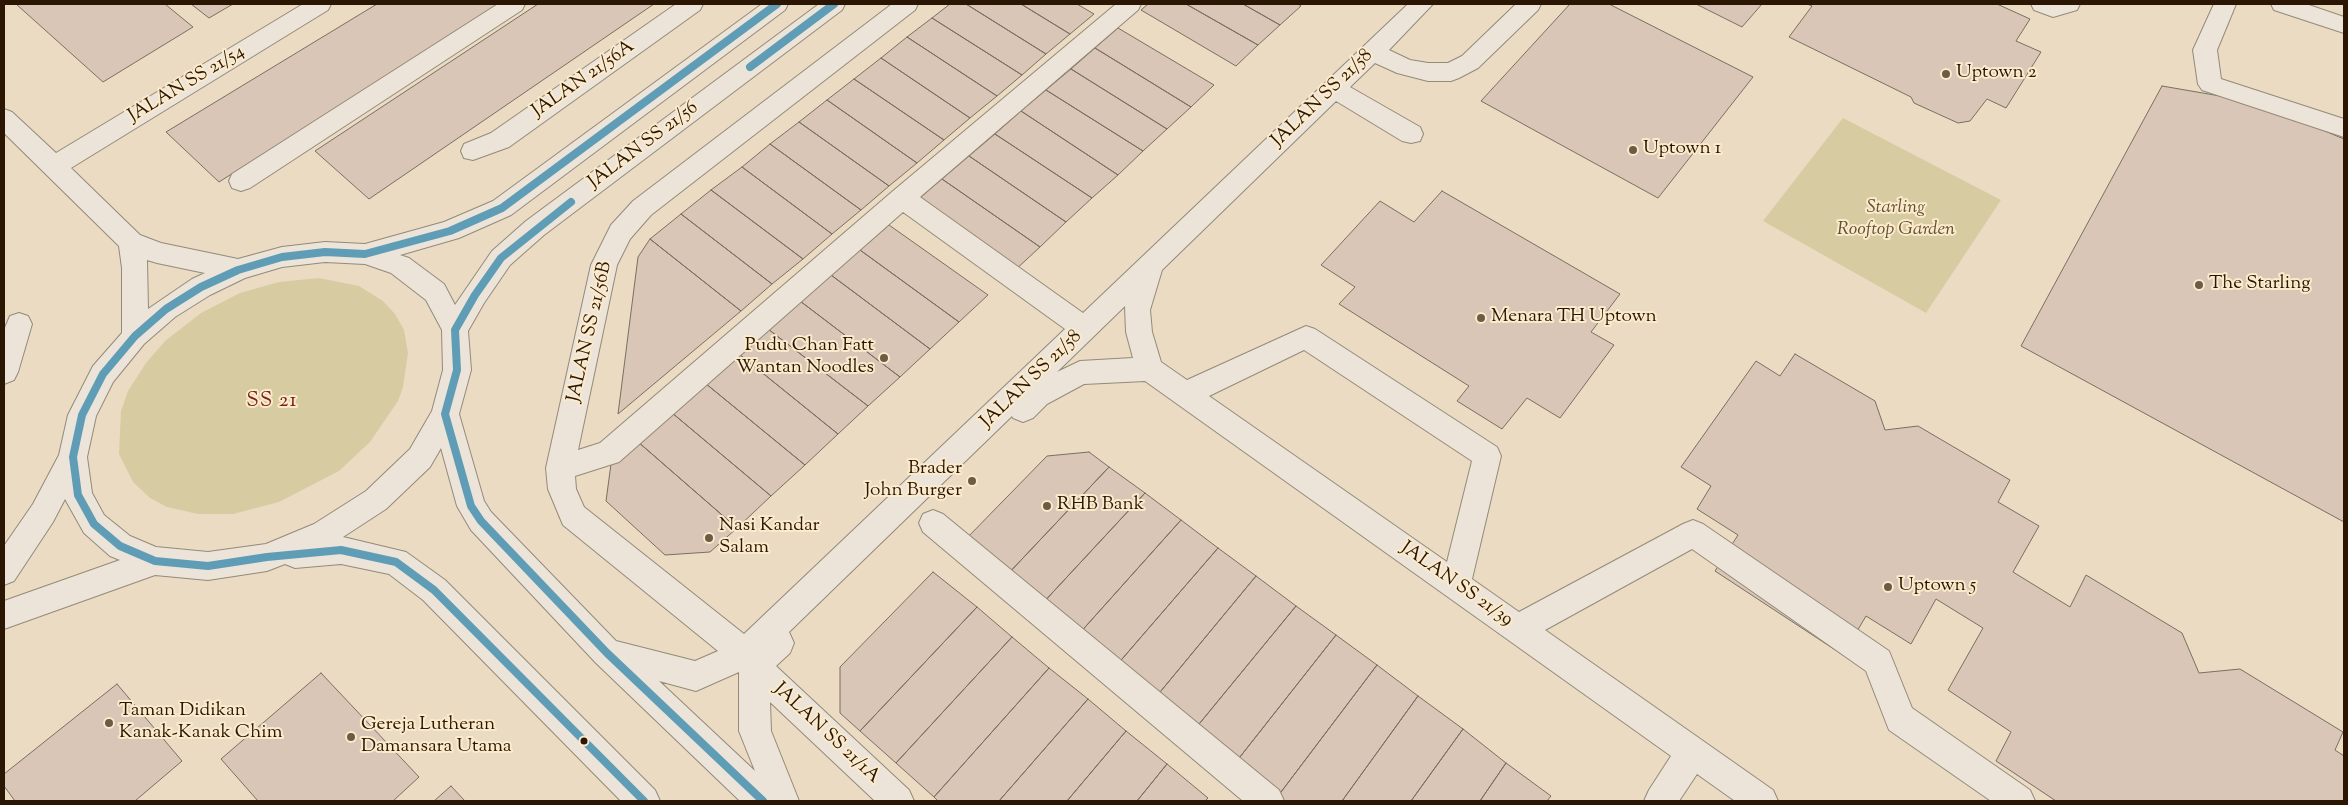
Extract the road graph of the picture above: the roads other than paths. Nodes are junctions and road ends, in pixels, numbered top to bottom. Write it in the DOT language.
graph roads {
  1 [pos="320,4"];
  2 [pos="514,4"];
  3 [pos="692,4"];
  4 [pos="777,4"];
  5 [pos="834,4"];
  6 [pos="907,4"];
  7 [pos="1130,4"];
  8 [pos="1422,4"];
  9 [pos="1530,4"];
  10 [pos="2042,4"];
  11 [pos="2069,4"];
  12 [pos="2225,4"];
  13 [pos="2282,4"];
  14 [pos="2344,25"];
  15 [pos="1372,52"];
  16 [pos="1334,89"];
  17 [pos="4,118"];
  18 [pos="2344,128"];
  19 [pos="1411,134"];
  20 [pos="473,151"];
  21 [pos="53,167"];
  22 [pos="241,181"];
  23 [pos="902,198"];
  24 [pos="130,242"];
  25 [pos="366,254"];
  26 [pos="1149,268"];
  27 [pos="238,270"];
  28 [pos="19,324"];
  29 [pos="1085,329"];
  30 [pos="455,330"];
  31 [pos="135,336"];
  32 [pos="1149,369"];
  33 [pos="4,372"];
  34 [pos="1185,394"];
  35 [pos="445,414"];
  36 [pos="73,457"];
  37 [pos="560,468"];
  38 [pos="933,522"];
  39 [pos="267,556"];
  40 [pos="155,561"];
  41 [pos="4,571"];
  42 [pos="1456,585"];
  43 [pos="4,615"];
  44 [pos="1517,629"];
  45 [pos="607,653"];
  46 [pos="750,660"];
  47 [pos="1692,751"];
  48 [pos="644,801"];
  49 [pos="763,801"];
  50 [pos="783,801"];
  51 [pos="898,801"];
  52 [pos="1268,801"];
  53 [pos="1660,801"];
  54 [pos="1762,801"];
  55 [pos="2019,801"];
  1 -- 21 [label="street, JALAN SS 21/54"];
  2 -- 22 [label="street"];
  3 -- 20 [label="street, JALAN 21/56A"];
  4 -- 25 [label="street, JALAN SS 21/56"];
  5 -- 30 [label="street, JALAN SS 21/56"];
  6 -- 37 [label="street, JALAN SS 21/56B"];
  7 -- 23 [label="street"];
  8 -- 15 [label="street, JALAN SS 21/58"];
  9 -- 15 [label="street"];
  10 -- 11 [label="street"];
  12 -- 18 [label="street"];
  13 -- 14 [label="street"];
  15 -- 16 [label="street, JALAN SS 21/58"];
  16 -- 19 [label="street"];
  16 -- 26 [label="street, JALAN SS 21/58"];
  17 -- 21 [label="street"];
  21 -- 24 [label="street"];
  23 -- 29 [label="street"];
  23 -- 37 [label="street"];
  24 -- 27 [label="street"];
  24 -- 31 [label="street"];
  25 -- 27 [label="street"];
  25 -- 30 [label="street"];
  26 -- 29 [label="street, JALAN SS 21/58"];
  26 -- 32 [label="street"];
  27 -- 31 [label="street"];
  28 -- 33 [label="street"];
  29 -- 46 [label="street, JALAN SS 21/58"];
  30 -- 35 [label="street"];
  31 -- 36 [label="street"];
  32 -- 34 [label="street, JALAN SS 21/39"];
  32 -- 46 [label="street, JALAN SS 21/58"];
  34 -- 42 [label="street, JALAN SS 21/39"];
  34 -- 42 [label="street"];
  35 -- 39 [label="street"];
  35 -- 45 [label="street"];
  36 -- 40 [label="street"];
  36 -- 41 [label="street"];
  37 -- 46 [label="street, JALAN SS 21/56B"];
  38 -- 52 [label="street"];
  39 -- 40 [label="street"];
  39 -- 48 [label="street"];
  40 -- 43 [label="street"];
  42 -- 44 [label="street, JALAN SS 21/39"];
  44 -- 47 [label="street, JALAN SS 21/39"];
  44 -- 55 [label="street"];
  45 -- 46 [label="street, JALAN SS 21/58"];
  45 -- 49 [label="street"];
  46 -- 50 [label="street"];
  46 -- 51 [label="street, JALAN SS 21/1A"];
  47 -- 53 [label="street"];
  47 -- 54 [label="street, JALAN SS 21/39"];
}
